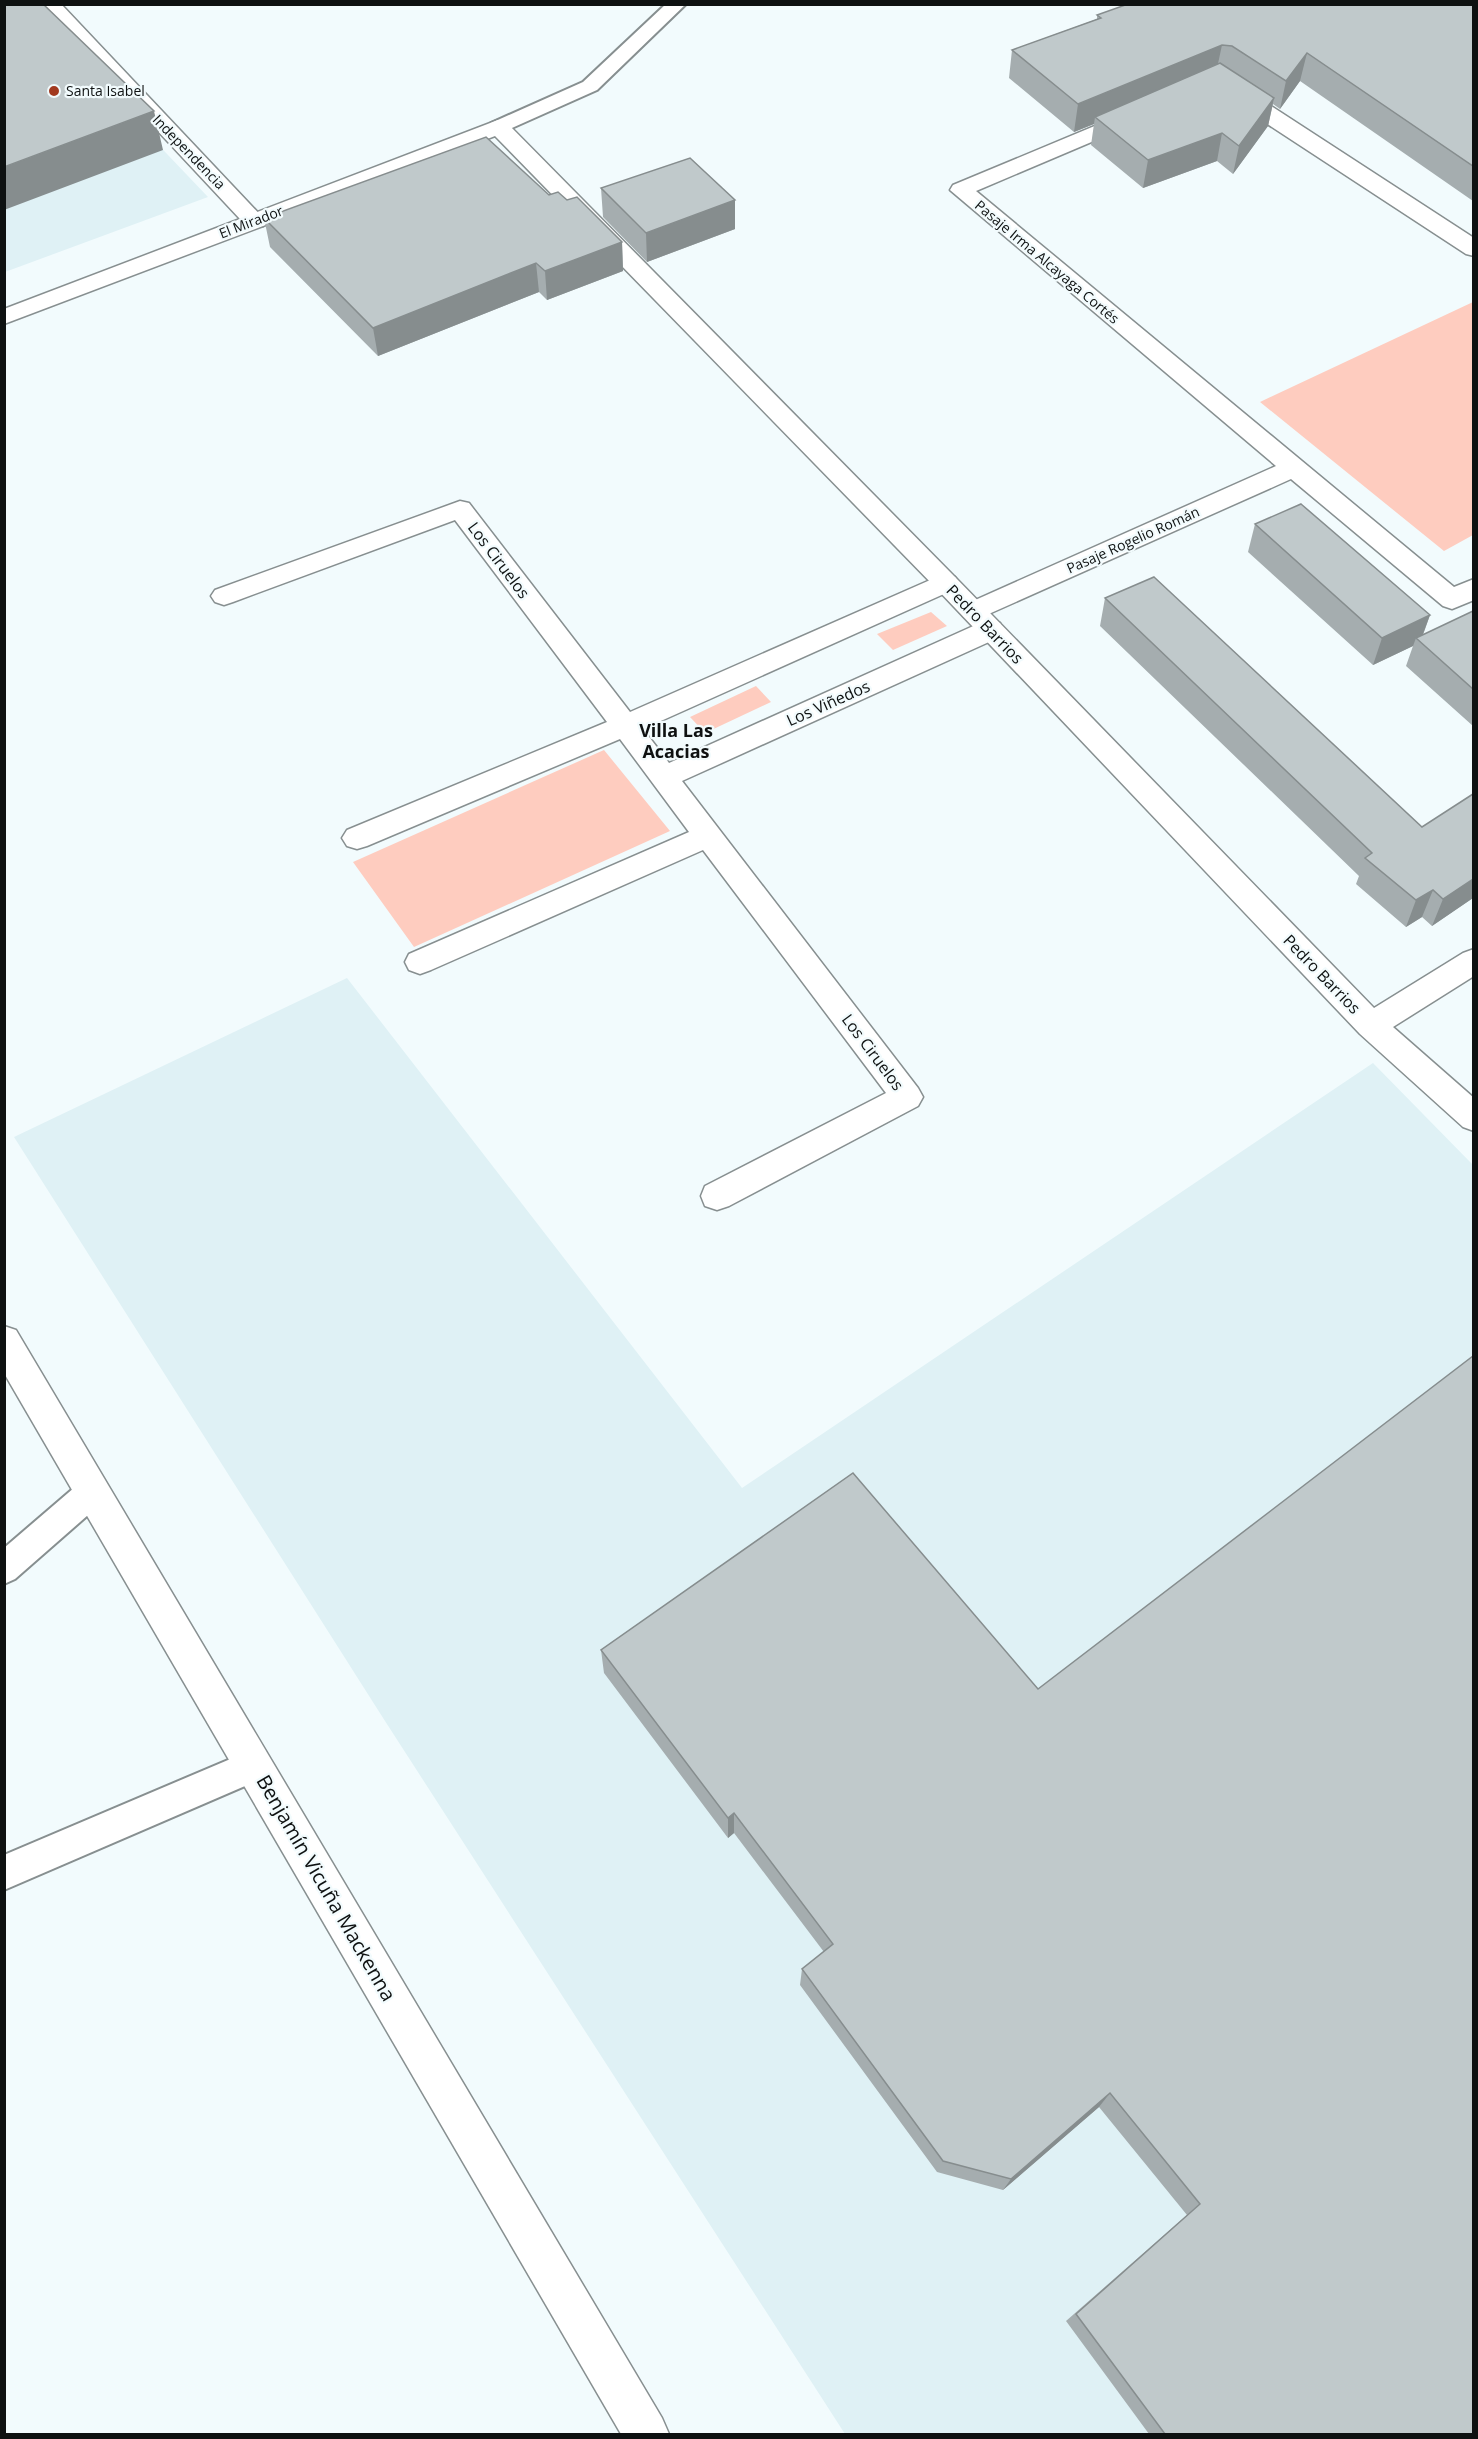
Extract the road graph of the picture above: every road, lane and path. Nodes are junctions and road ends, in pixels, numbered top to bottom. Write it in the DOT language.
graph roads {
  1 [pos="49,4"];
  2 [pos="677,4"];
  3 [pos="1217,81"];
  4 [pos="1153,108"];
  5 [pos="498,127"];
  6 [pos="255,221"];
  7 [pos="1473,249"];
  8 [pos="4,317"];
  9 [pos="1293,468"];
  10 [pos="946,583"];
  11 [pos="1473,588"];
  12 [pos="224,596"];
  13 [pos="982,620"];
  14 [pos="624,726"];
  15 [pos="665,777"];
  16 [pos="710,835"];
  17 [pos="357,838"];
  18 [pos="1473,961"];
  19 [pos="420,962"];
  20 [pos="1371,1025"];
  21 [pos="1473,1118"];
  22 [pos="717,1196"];
  23 [pos="4,1341"];
  24 [pos="93,1491"];
  25 [pos="4,1569"];
  26 [pos="254,1765"];
  27 [pos="4,1873"];
  28 [pos="646,2434"];
  1 -- 6 [label="street, Independencia"];
  2 -- 5 [label="lane"];
  3 -- 7 [label="street"];
  4 -- 9 [label="street, Pasaje Irma Alcayaga Cortés"];
  5 -- 6 [label="street, El Mirador"];
  5 -- 10 [label="street, Pedro Barrios"];
  6 -- 8 [label="street, El Mirador"];
  9 -- 11 [label="street, Pasaje Irma Alcayaga Cortés"];
  9 -- 13 [label="street, Pasaje Rogelio Román"];
  10 -- 13 [label="street, Pedro Barrios"];
  10 -- 14 [label="street"];
  12 -- 14 [label="street, Los Ciruelos"];
  13 -- 15 [label="street, Los Viñedos"];
  13 -- 20 [label="street, Pedro Barrios"];
  14 -- 15 [label="street, Los Ciruelos"];
  14 -- 17 [label="street"];
  15 -- 16 [label="street, Los Ciruelos"];
  16 -- 19 [label="street"];
  16 -- 22 [label="street, Los Ciruelos"];
  18 -- 20 [label="street"];
  20 -- 21 [label="street, Pedro Barrios"];
  23 -- 24 [label="street, Benjamín Vicuña Mackenna"];
  24 -- 25 [label="lane"];
  24 -- 26 [label="street, Benjamín Vicuña Mackenna"];
  26 -- 27 [label="lane"];
  26 -- 28 [label="street, Benjamín Vicuña Mackenna"];
}
